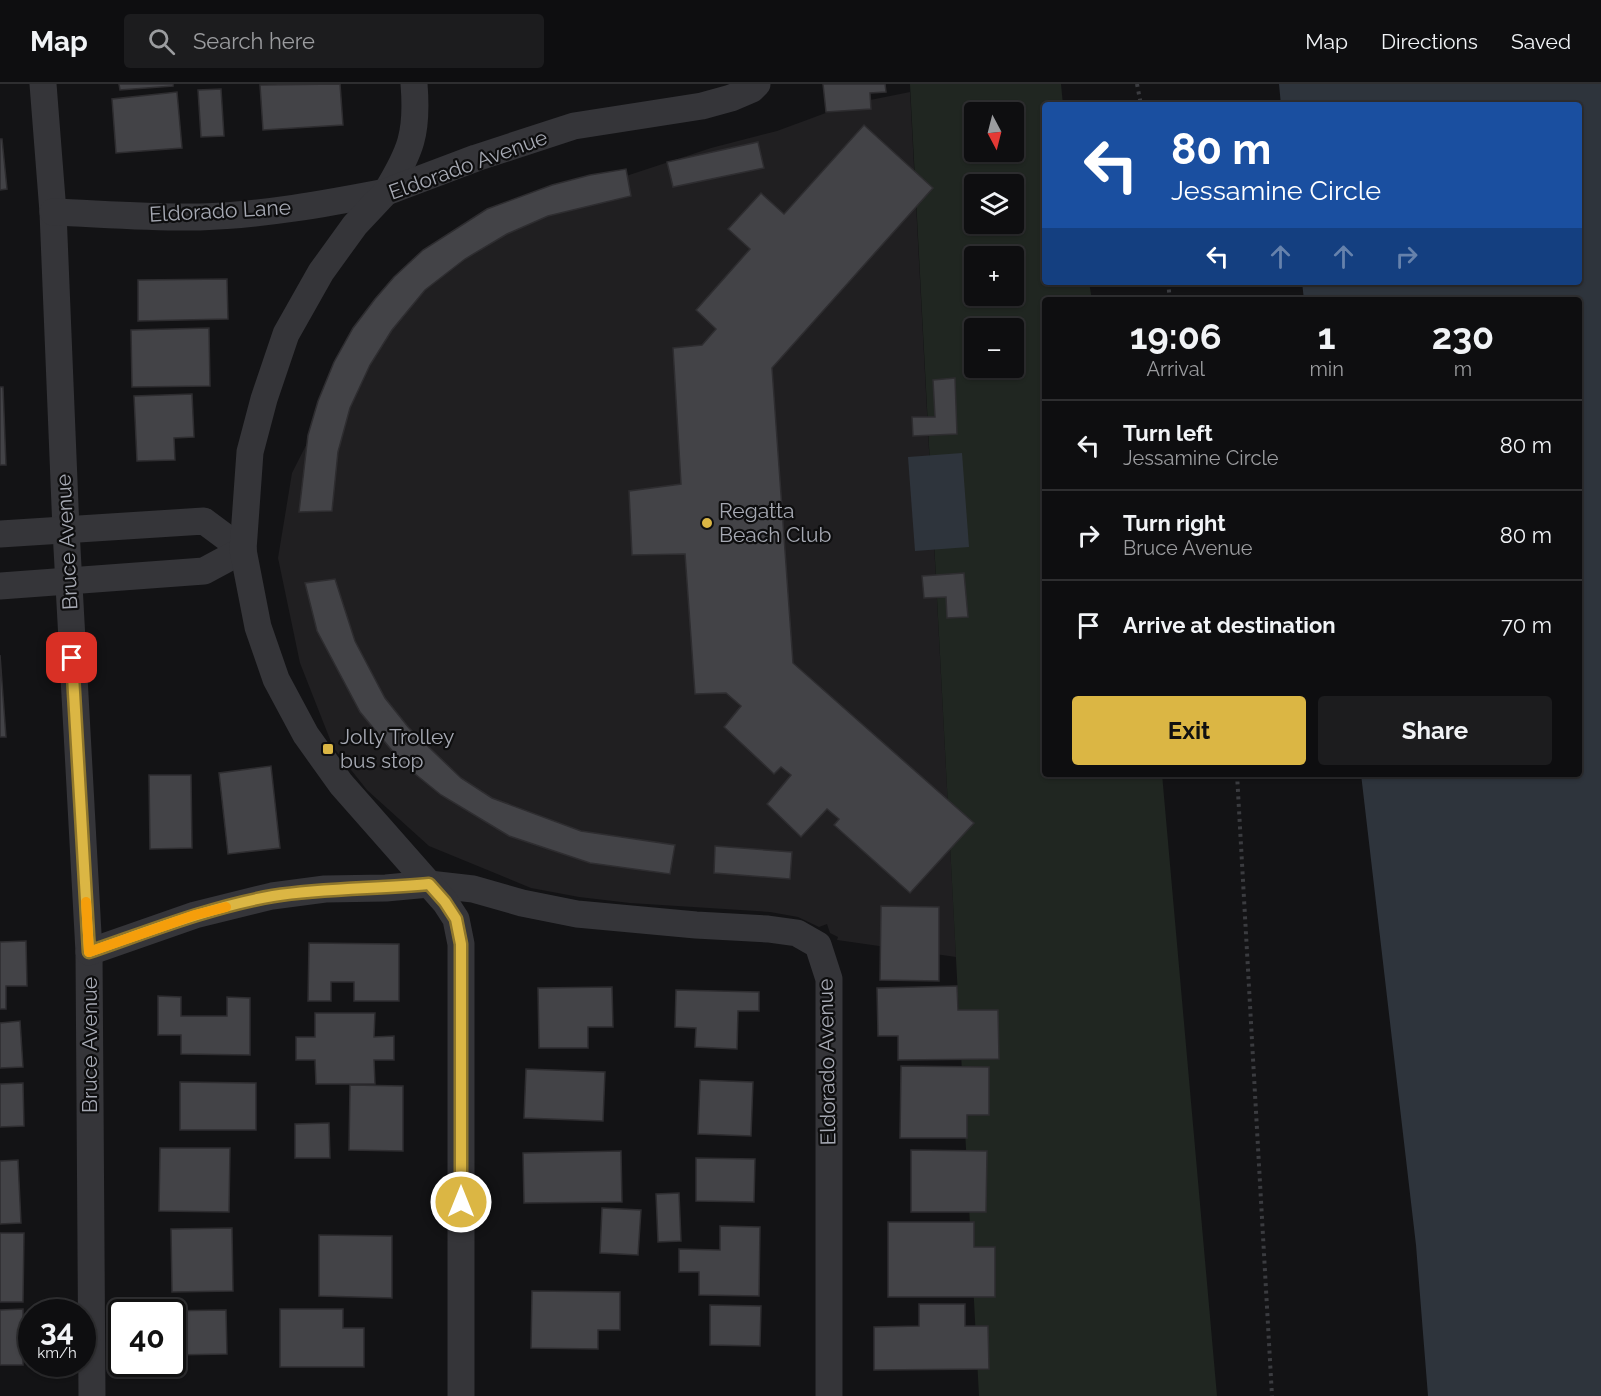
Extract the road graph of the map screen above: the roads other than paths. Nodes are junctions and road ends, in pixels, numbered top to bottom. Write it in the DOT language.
graph roads {
  1 [pos="43,84"];
  2 [pos="414,84"];
  3 [pos="757,84"];
  4 [pos="386,192"];
  5 [pos="53,212"];
  6 [pos="66,530"];
  7 [pos="0,534"];
  8 [pos="243,550"];
  9 [pos="68,582"];
  10 [pos="0,586"];
  11 [pos="429,884"];
  12 [pos="89,952"];
  13 [pos="92,1396"];
  14 [pos="461,1396"];
  15 [pos="829,1396"];
  1 -- 5 [label="street, Bruce Avenue"];
  2 -- 4 [label="street"];
  3 -- 4 [label="street, Eldorado Avenue"];
  4 -- 5 [label="street, Eldorado Lane"];
  4 -- 8 [label="street, Eldorado Avenue"];
  5 -- 6 [label="street, Bruce Avenue"];
  6 -- 7 [label="street"];
  6 -- 8 [label="street"];
  6 -- 9 [label="street, Bruce Avenue"];
  8 -- 9 [label="street"];
  8 -- 11 [label="street, Eldorado Avenue"];
  9 -- 10 [label="street"];
  9 -- 12 [label="street, Bruce Avenue"];
  11 -- 12 [label="street"];
  11 -- 14 [label="street, Eldorado Avenue"];
  11 -- 15 [label="street, Eldorado Avenue"];
  12 -- 13 [label="street, Bruce Avenue"];
}
